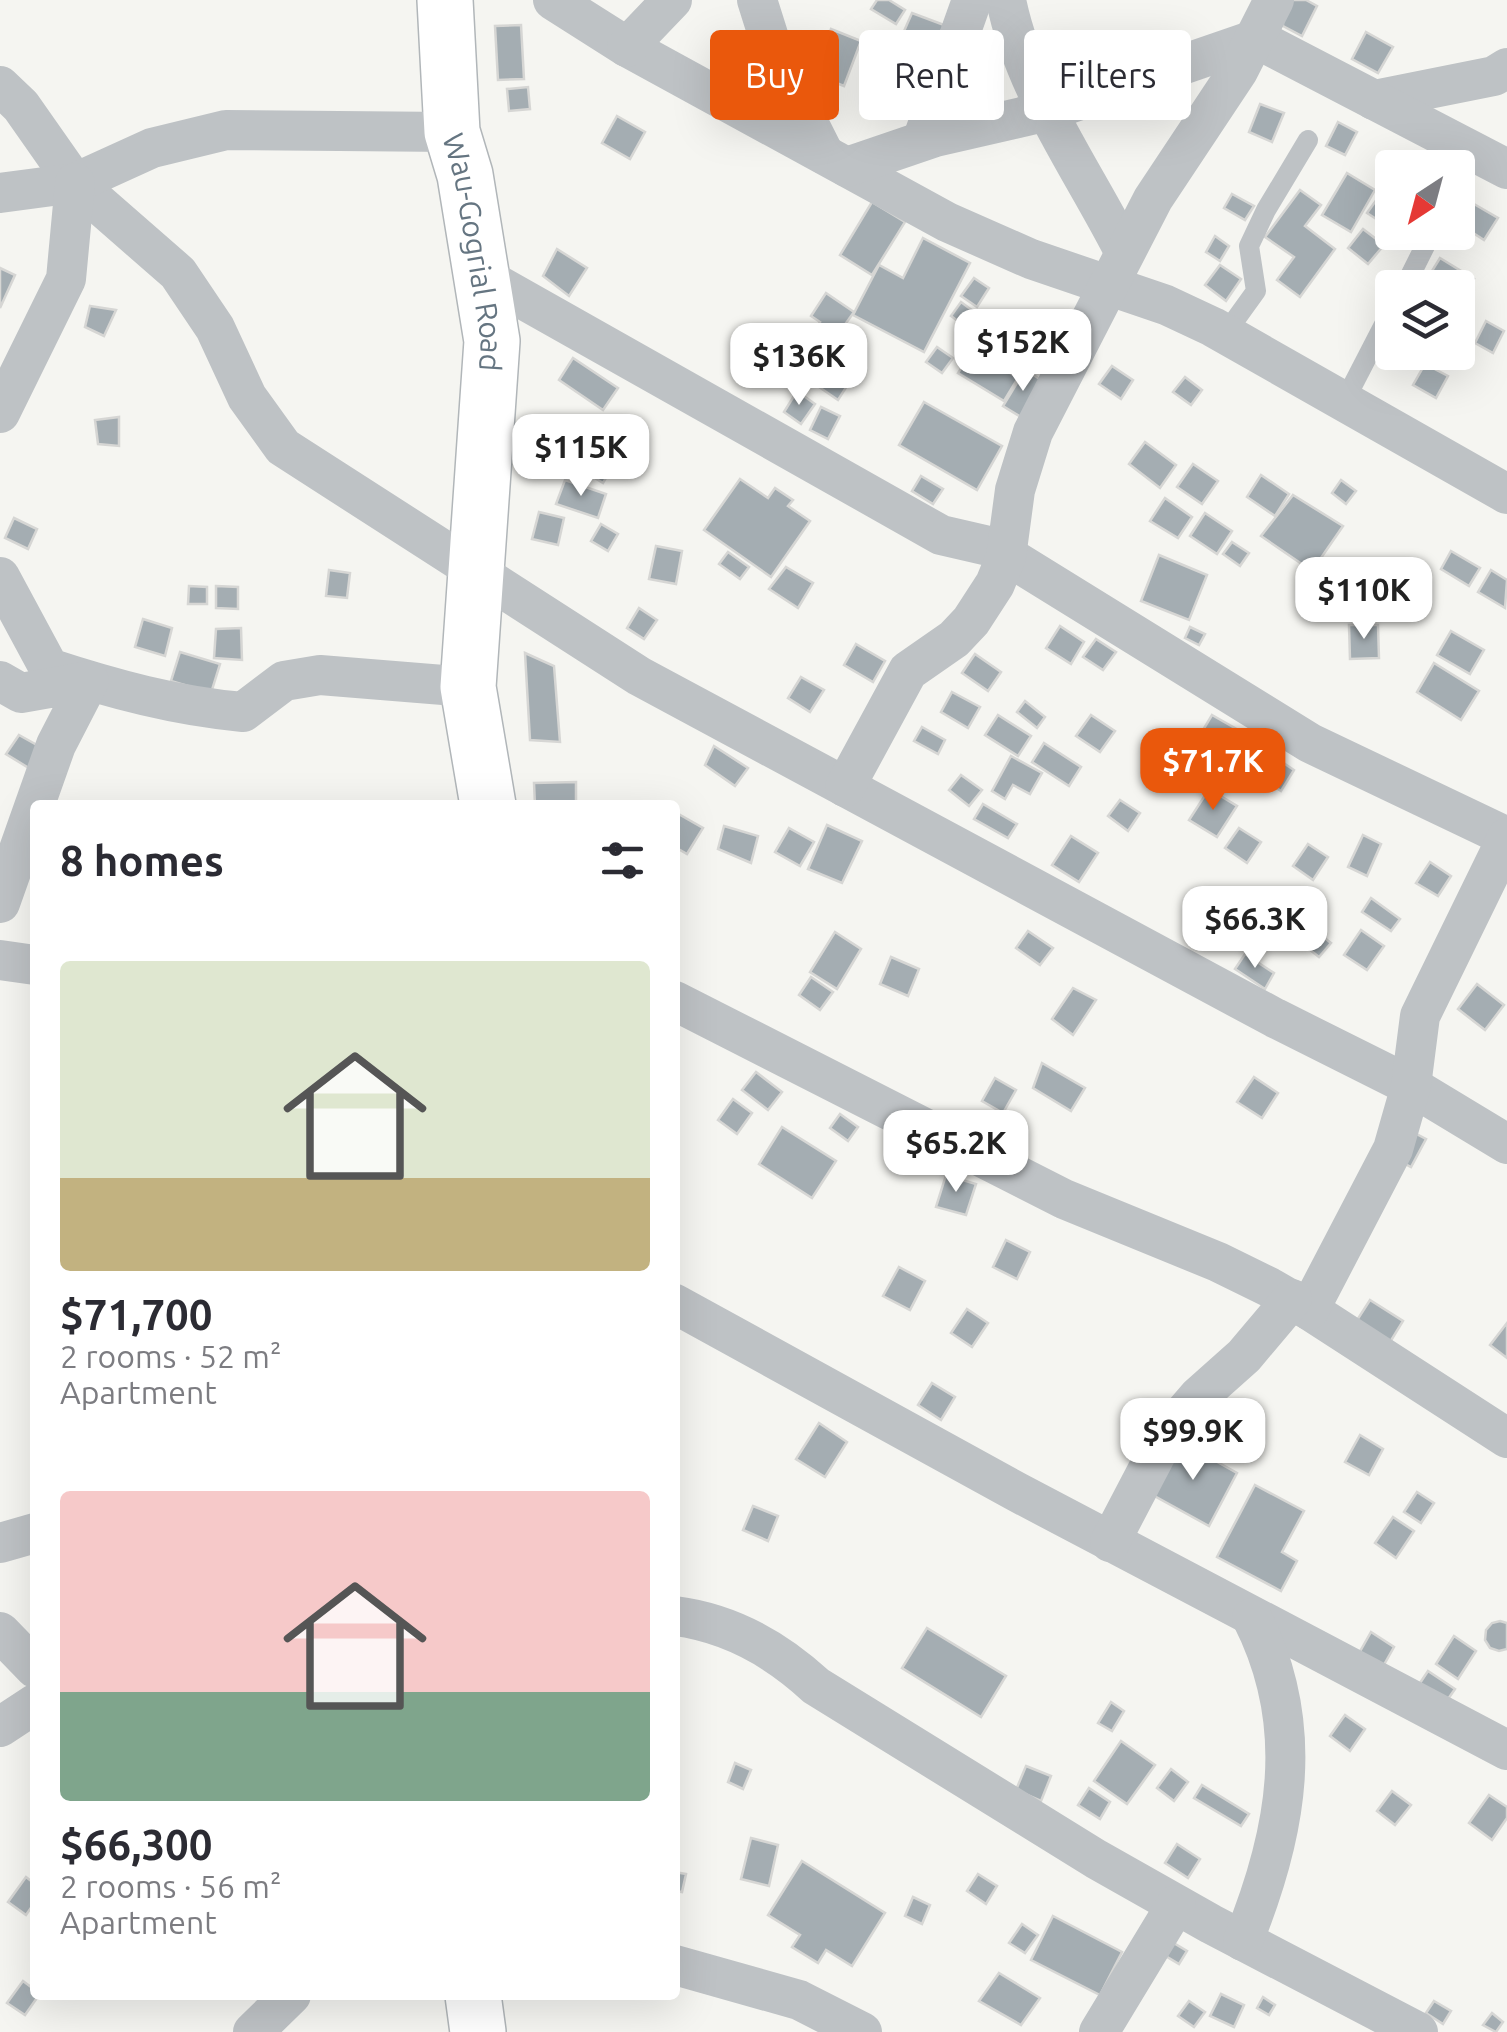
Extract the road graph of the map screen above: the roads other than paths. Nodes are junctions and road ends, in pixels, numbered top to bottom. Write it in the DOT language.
graph roads {
  1 [pos="445,0"];
  2 [pos="553,0"];
  3 [pos="672,0"];
  4 [pos="757,0"];
  5 [pos="972,0"];
  6 [pos="1006,0"];
  7 [pos="1274,0"];
  8 [pos="1257,39"];
  9 [pos="626,47"];
  10 [pos="1024,61"];
  11 [pos="1191,61"];
  12 [pos="1507,68"];
  13 [pos="0,86"];
  14 [pos="1374,100"];
  15 [pos="1024,116"];
  16 [pos="1052,120"];
  17 [pos="452,132"];
  18 [pos="1308,140"];
  19 [pos="922,142"];
  20 [pos="836,161"];
  21 [pos="1507,169"];
  22 [pos="75,183"];
  23 [pos="0,192"];
  24 [pos="1116,267"];
  25 [pos="482,276"];
  26 [pos="1225,334"];
  27 [pos="1375,342"];
  28 [pos="1344,402"];
  29 [pos="0,413"];
  30 [pos="1507,494"];
  31 [pos="1006,558"];
  32 [pos="478,575"];
  33 [pos="0,576"];
  34 [pos="0,681"];
  35 [pos="89,681"];
  36 [pos="468,688"];
  37 [pos="845,787"];
  38 [pos="36,800"];
  39 [pos="487,800"];
  40 [pos="30,818"];
  41 [pos="1507,837"];
  42 [pos="0,903"];
  43 [pos="0,960"];
  44 [pos="30,964"];
  45 [pos="680,1004"];
  46 [pos="1411,1086"];
  47 [pos="1507,1144"];
  48 [pos="1300,1304"];
  49 [pos="680,1307"];
  50 [pos="1507,1438"];
  51 [pos="30,1534"];
  52 [pos="1110,1542"];
  53 [pos="0,1543"];
  54 [pos="680,1617"];
  55 [pos="1252,1618"];
  56 [pos="0,1632"];
  57 [pos="30,1663"];
  58 [pos="30,1707"];
  59 [pos="0,1727"];
  60 [pos="1507,1750"];
  61 [pos="1176,1905"];
  62 [pos="1243,1940"];
  63 [pos="680,1966"];
  64 [pos="287,2000"];
  65 [pos="474,2000"];
  66 [pos="253,2032"];
  67 [pos="478,2032"];
  68 [pos="862,2032"];
  69 [pos="1099,2032"];
  70 [pos="1418,2032"];
  1 -- 17 [label="main road, Wau-Gogrial Road"];
  2 -- 9 [label="street"];
  3 -- 9 [label="street"];
  4 -- 20 [label="street"];
  5 -- 19 [label="street"];
  6 -- 10 [label="street"];
  7 -- 8 [label="street"];
  8 -- 11 [label="street"];
  8 -- 14 [label="street"];
  8 -- 24 [label="street"];
  9 -- 20 [label="street"];
  12 -- 14 [label="street"];
  13 -- 22 [label="street"];
  14 -- 21 [label="street"];
  15 -- 19 [label="street"];
  16 -- 24 [label="street"];
  17 -- 22 [label="street"];
  17 -- 25 [label="main road, Wau-Gogrial Road"];
  18 -- 26 [label="lane"];
  19 -- 20 [label="street"];
  20 -- 24 [label="street"];
  22 -- 23 [label="street"];
  22 -- 29 [label="street"];
  22 -- 32 [label="street"];
  24 -- 26 [label="street"];
  24 -- 31 [label="street"];
  25 -- 31 [label="street"];
  25 -- 32 [label="main road, Wau-Gogrial Road"];
  26 -- 28 [label="street"];
  27 -- 28 [label="lane"];
  28 -- 30 [label="street"];
  31 -- 37 [label="street"];
  31 -- 41 [label="street"];
  32 -- 36 [label="main road, Wau-Gogrial Road"];
  32 -- 37 [label="street"];
  33 -- 35 [label="street"];
  34 -- 35 [label="street"];
  35 -- 36 [label="street"];
  35 -- 38 [label="street"];
  36 -- 39 [label="main road, Wau-Gogrial Road"];
  37 -- 46 [label="street"];
  40 -- 42 [label="street"];
  41 -- 46 [label="street"];
  43 -- 44 [label="street"];
  45 -- 48 [label="street"];
  46 -- 47 [label="street"];
  46 -- 48 [label="street"];
  48 -- 50 [label="street"];
  48 -- 52 [label="street"];
  49 -- 52 [label="street"];
  51 -- 53 [label="street"];
  52 -- 55 [label="street"];
  54 -- 61 [label="street"];
  55 -- 60 [label="street"];
  55 -- 62 [label="street"];
  56 -- 57 [label="street"];
  58 -- 59 [label="street"];
  61 -- 62 [label="street"];
  61 -- 69 [label="street"];
  62 -- 70 [label="street"];
  63 -- 68 [label="street"];
  64 -- 66 [label="street"];
  65 -- 67 [label="main road"];
}
